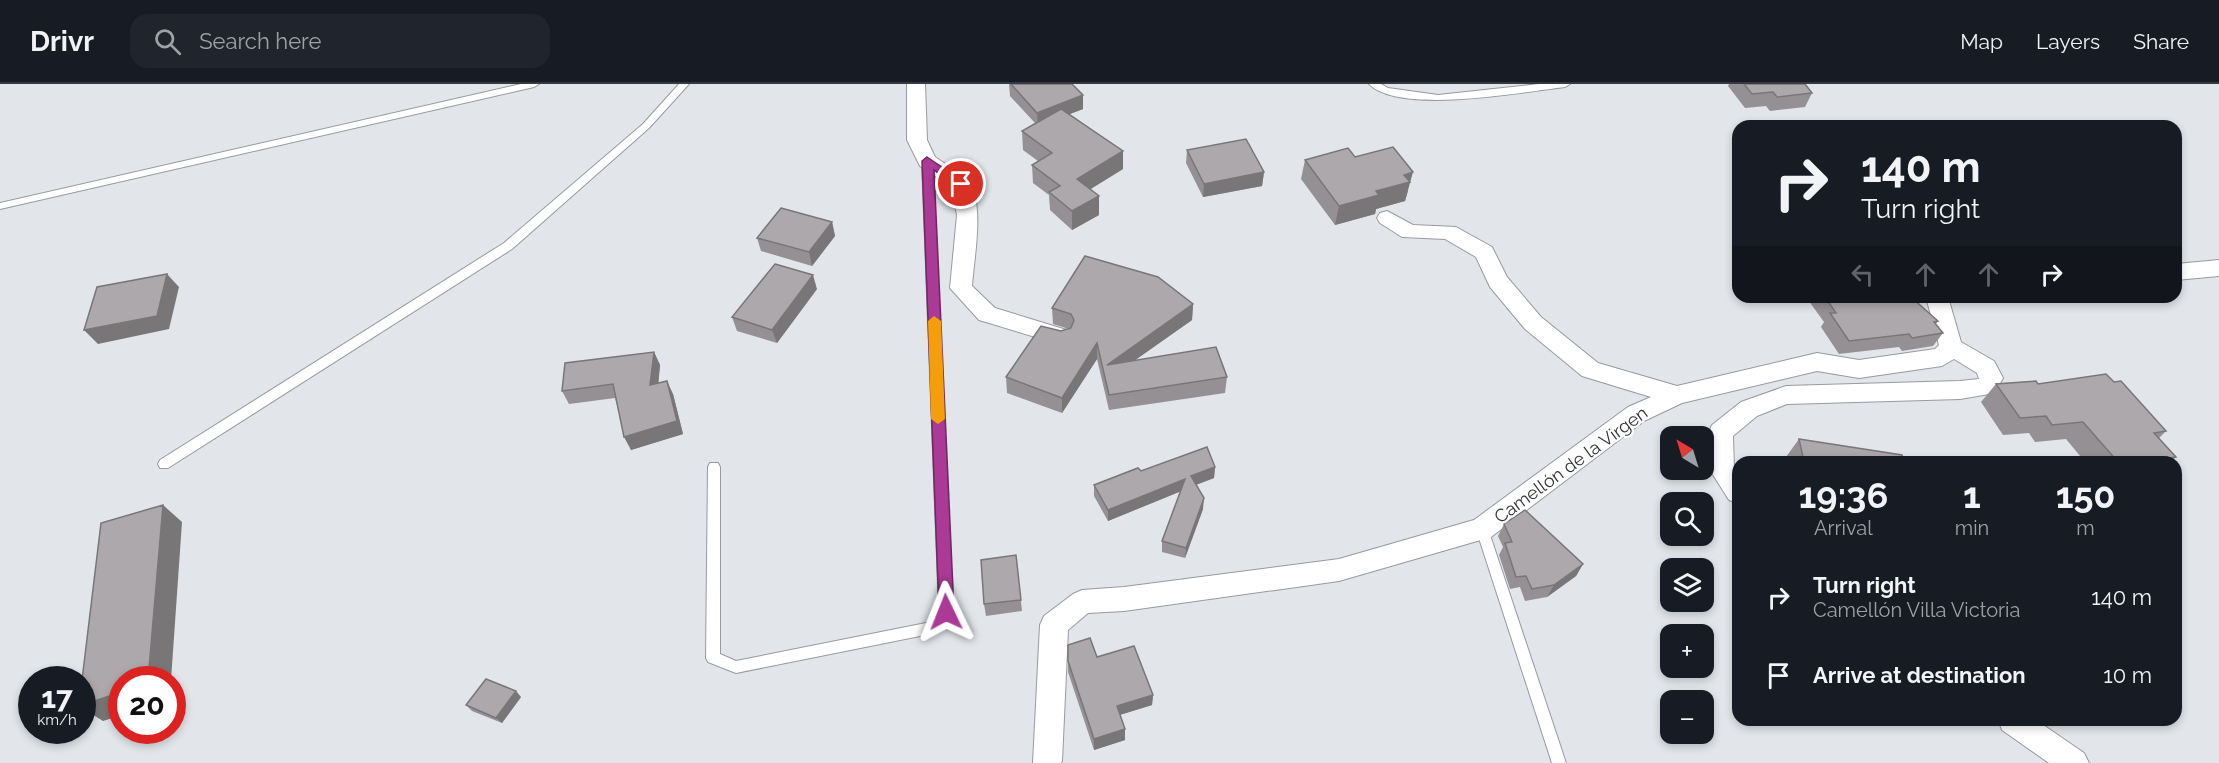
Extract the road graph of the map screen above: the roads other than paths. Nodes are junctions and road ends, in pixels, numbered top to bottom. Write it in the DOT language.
graph roads {
  1 [pos="534,84"];
  2 [pos="684,84"];
  3 [pos="916,84"];
  4 [pos="1374,84"];
  5 [pos="1565,84"];
  6 [pos="1481,88"];
  7 [pos="927,161"];
  8 [pos="0,206"];
  9 [pos="1387,218"];
  10 [pos="2219,268"];
  11 [pos="2182,271"];
  12 [pos="1944,303"];
  13 [pos="1062,337"];
  14 [pos="1951,347"];
  15 [pos="1677,395"];
  16 [pos="164,464"];
  17 [pos="714,467"];
  18 [pos="1732,484"];
  19 [pos="1482,529"];
  20 [pos="2021,726"];
  21 [pos="1047,761"];
  22 [pos="1559,763"];
  23 [pos="2074,763"];
  1 -- 8 [label="lane"];
  2 -- 16 [label="lane"];
  3 -- 7 [label="street"];
  4 -- 6 [label="lane"];
  5 -- 6 [label="lane"];
  7 -- 13 [label="street"];
  7 -- 17 [label="lane"];
  9 -- 15 [label="street"];
  10 -- 11 [label="street"];
  12 -- 14 [label="street"];
  14 -- 15 [label="street, Camellón de la Virgen"];
  14 -- 18 [label="street"];
  15 -- 19 [label="street, Camellón de la Virgen"];
  19 -- 21 [label="street, Camellón de la Virgen"];
  19 -- 22 [label="lane"];
  20 -- 23 [label="street"];
}
